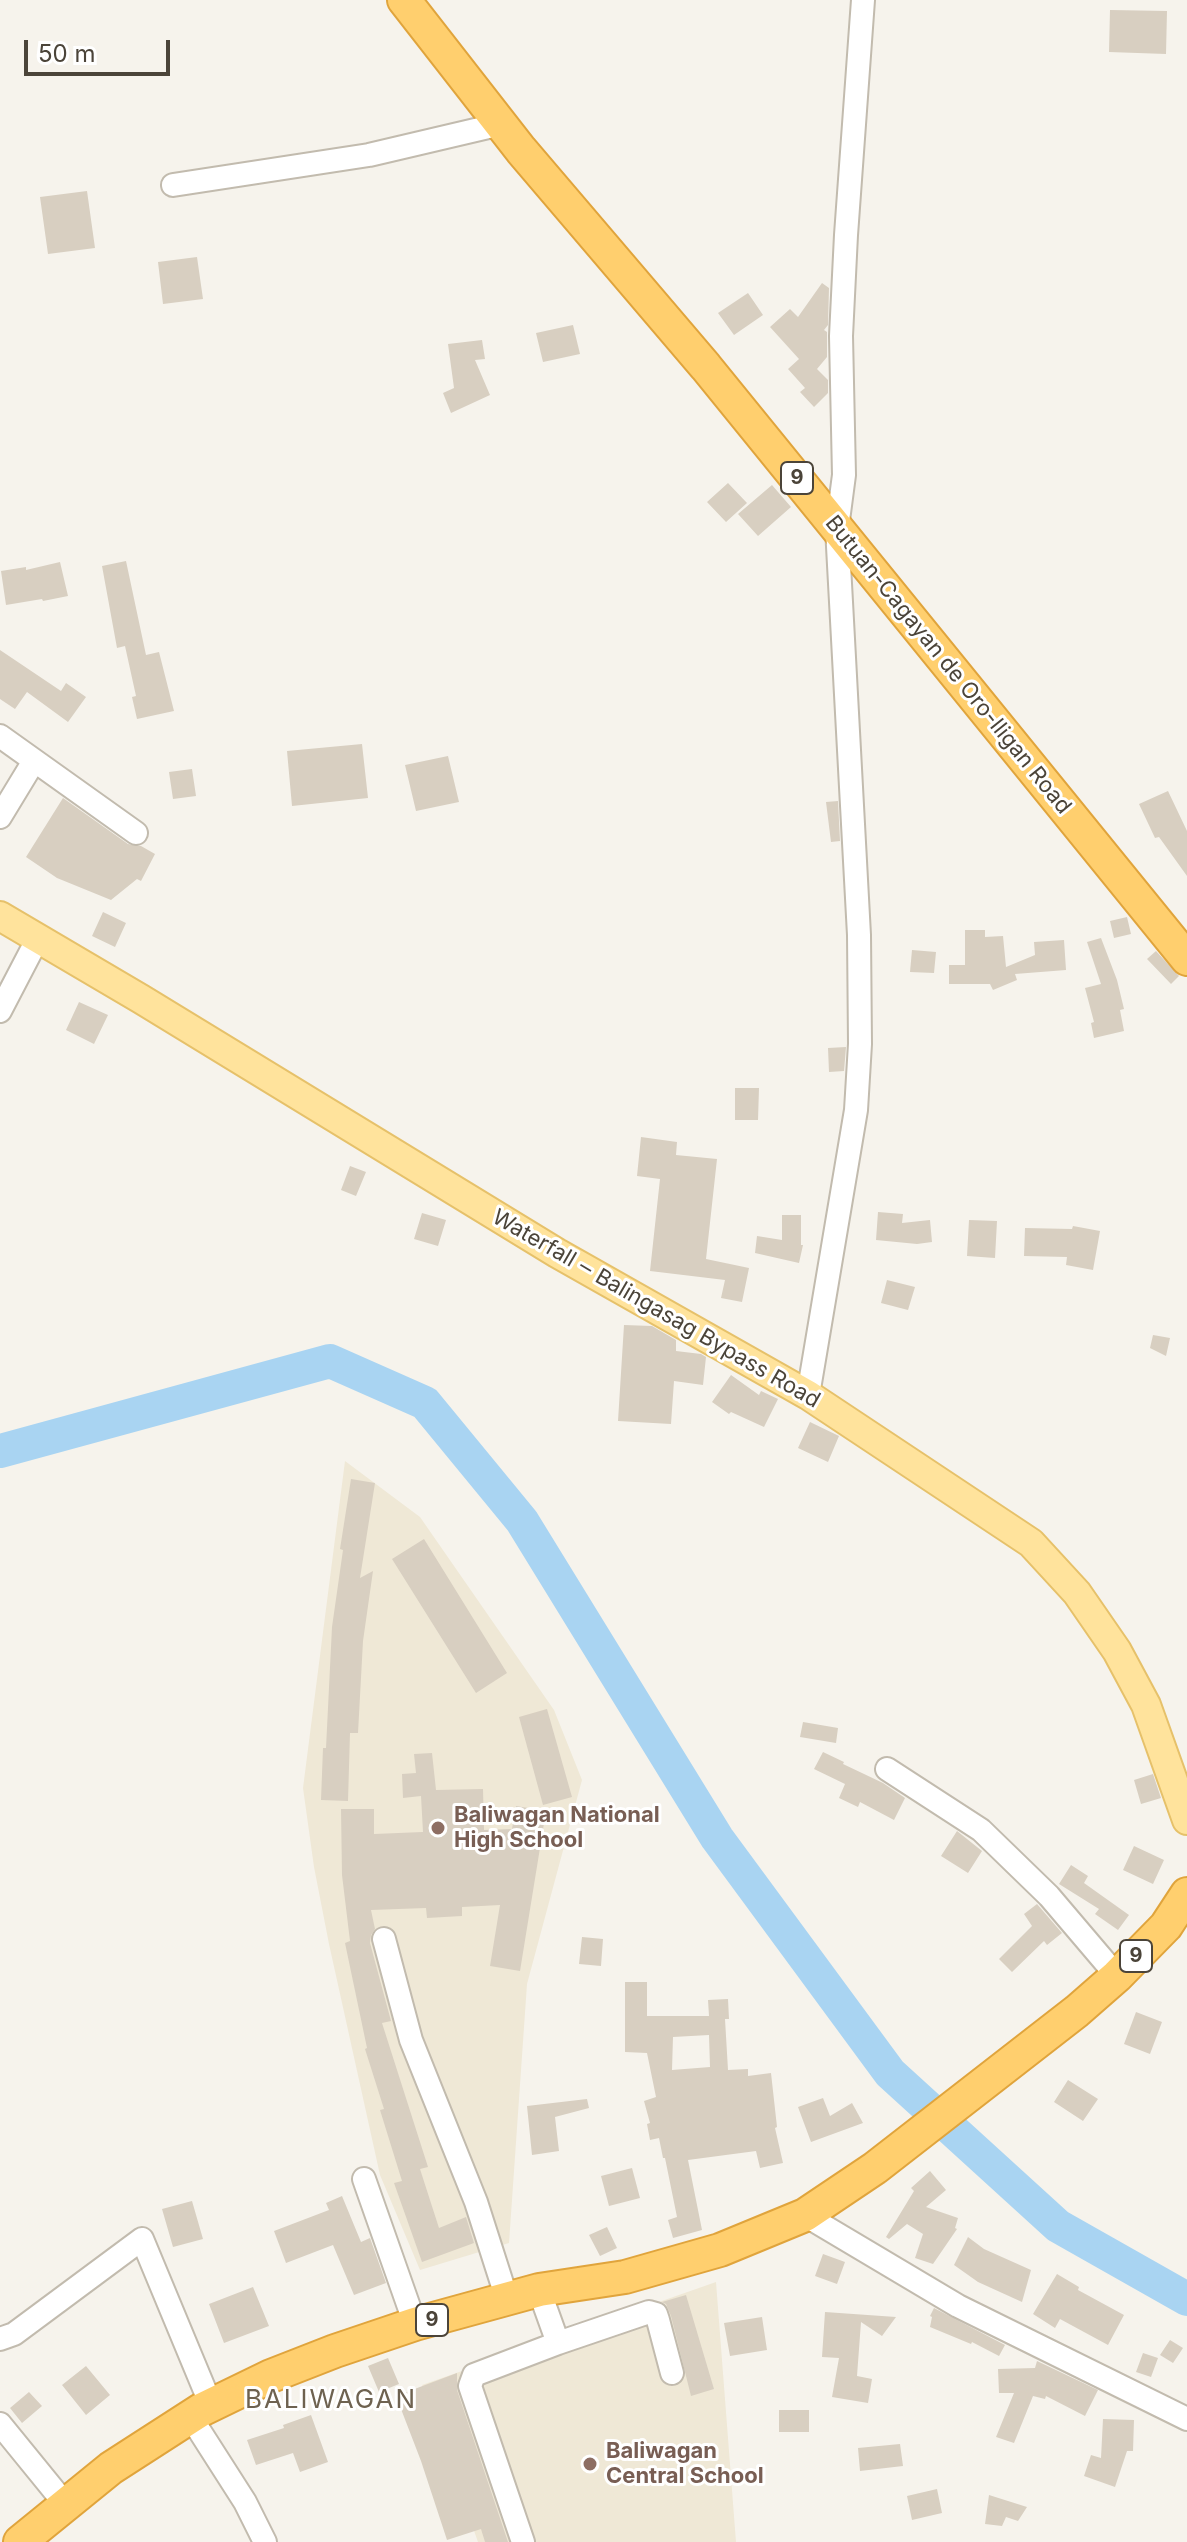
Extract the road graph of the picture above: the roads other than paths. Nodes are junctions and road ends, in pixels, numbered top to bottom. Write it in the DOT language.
graph roads {
  1 [pos="404,0"];
  2 [pos="863,0"];
  3 [pos="501,124"];
  4 [pos="173,185"];
  5 [pos="837,528"];
  6 [pos="0,736"];
  7 [pos="34,761"];
  8 [pos="0,817"];
  9 [pos="136,833"];
  10 [pos="0,916"];
  11 [pos="38,938"];
  12 [pos="1187,959"];
  13 [pos="0,1011"];
  14 [pos="808,1395"];
  15 [pos="887,1769"];
  16 [pos="1187,1820"];
  17 [pos="1187,1894"];
  18 [pos="384,1939"];
  19 [pos="1117,1976"];
  20 [pos="364,2179"];
  21 [pos="805,2215"];
  22 [pos="539,2290"];
  23 [pos="507,2299"];
  24 [pos="415,2324"];
  25 [pos="0,2339"];
  26 [pos="558,2343"];
  27 [pos="672,2373"];
  28 [pos="200,2410"];
  29 [pos="1187,2419"];
  30 [pos="0,2424"];
  31 [pos="66,2505"];
  32 [pos="20,2542"];
  33 [pos="265,2542"];
  34 [pos="523,2542"];
  1 -- 3 [label="highway, Butuan-Cagayan de Oro-Iligan Road / 9"];
  2 -- 5 [label="street"];
  3 -- 4 [label="street"];
  3 -- 5 [label="highway, Butuan-Cagayan de Oro-Iligan Road / 9"];
  5 -- 12 [label="highway, Butuan-Cagayan de Oro-Iligan Road / 9"];
  5 -- 14 [label="street"];
  6 -- 7 [label="street"];
  7 -- 8 [label="street"];
  7 -- 9 [label="street"];
  10 -- 11 [label="main road, Waterfall ‒ Balingasag Bypass Road"];
  11 -- 13 [label="street"];
  11 -- 14 [label="main road, Waterfall ‒ Balingasag Bypass Road"];
  14 -- 16 [label="main road, Waterfall ‒ Balingasag Bypass Road"];
  15 -- 19 [label="street"];
  17 -- 19 [label="highway, 9"];
  18 -- 23 [label="street"];
  19 -- 21 [label="highway, 9"];
  20 -- 24 [label="street"];
  21 -- 22 [label="highway, 9"];
  21 -- 29 [label="street"];
  22 -- 23 [label="highway, 9"];
  22 -- 26 [label="street"];
  23 -- 24 [label="highway, 9"];
  24 -- 28 [label="highway, 9"];
  25 -- 28 [label="street"];
  26 -- 27 [label="street"];
  26 -- 34 [label="street"];
  28 -- 31 [label="highway, 9"];
  28 -- 33 [label="street"];
  30 -- 31 [label="street"];
  31 -- 32 [label="highway, 9"];
}
